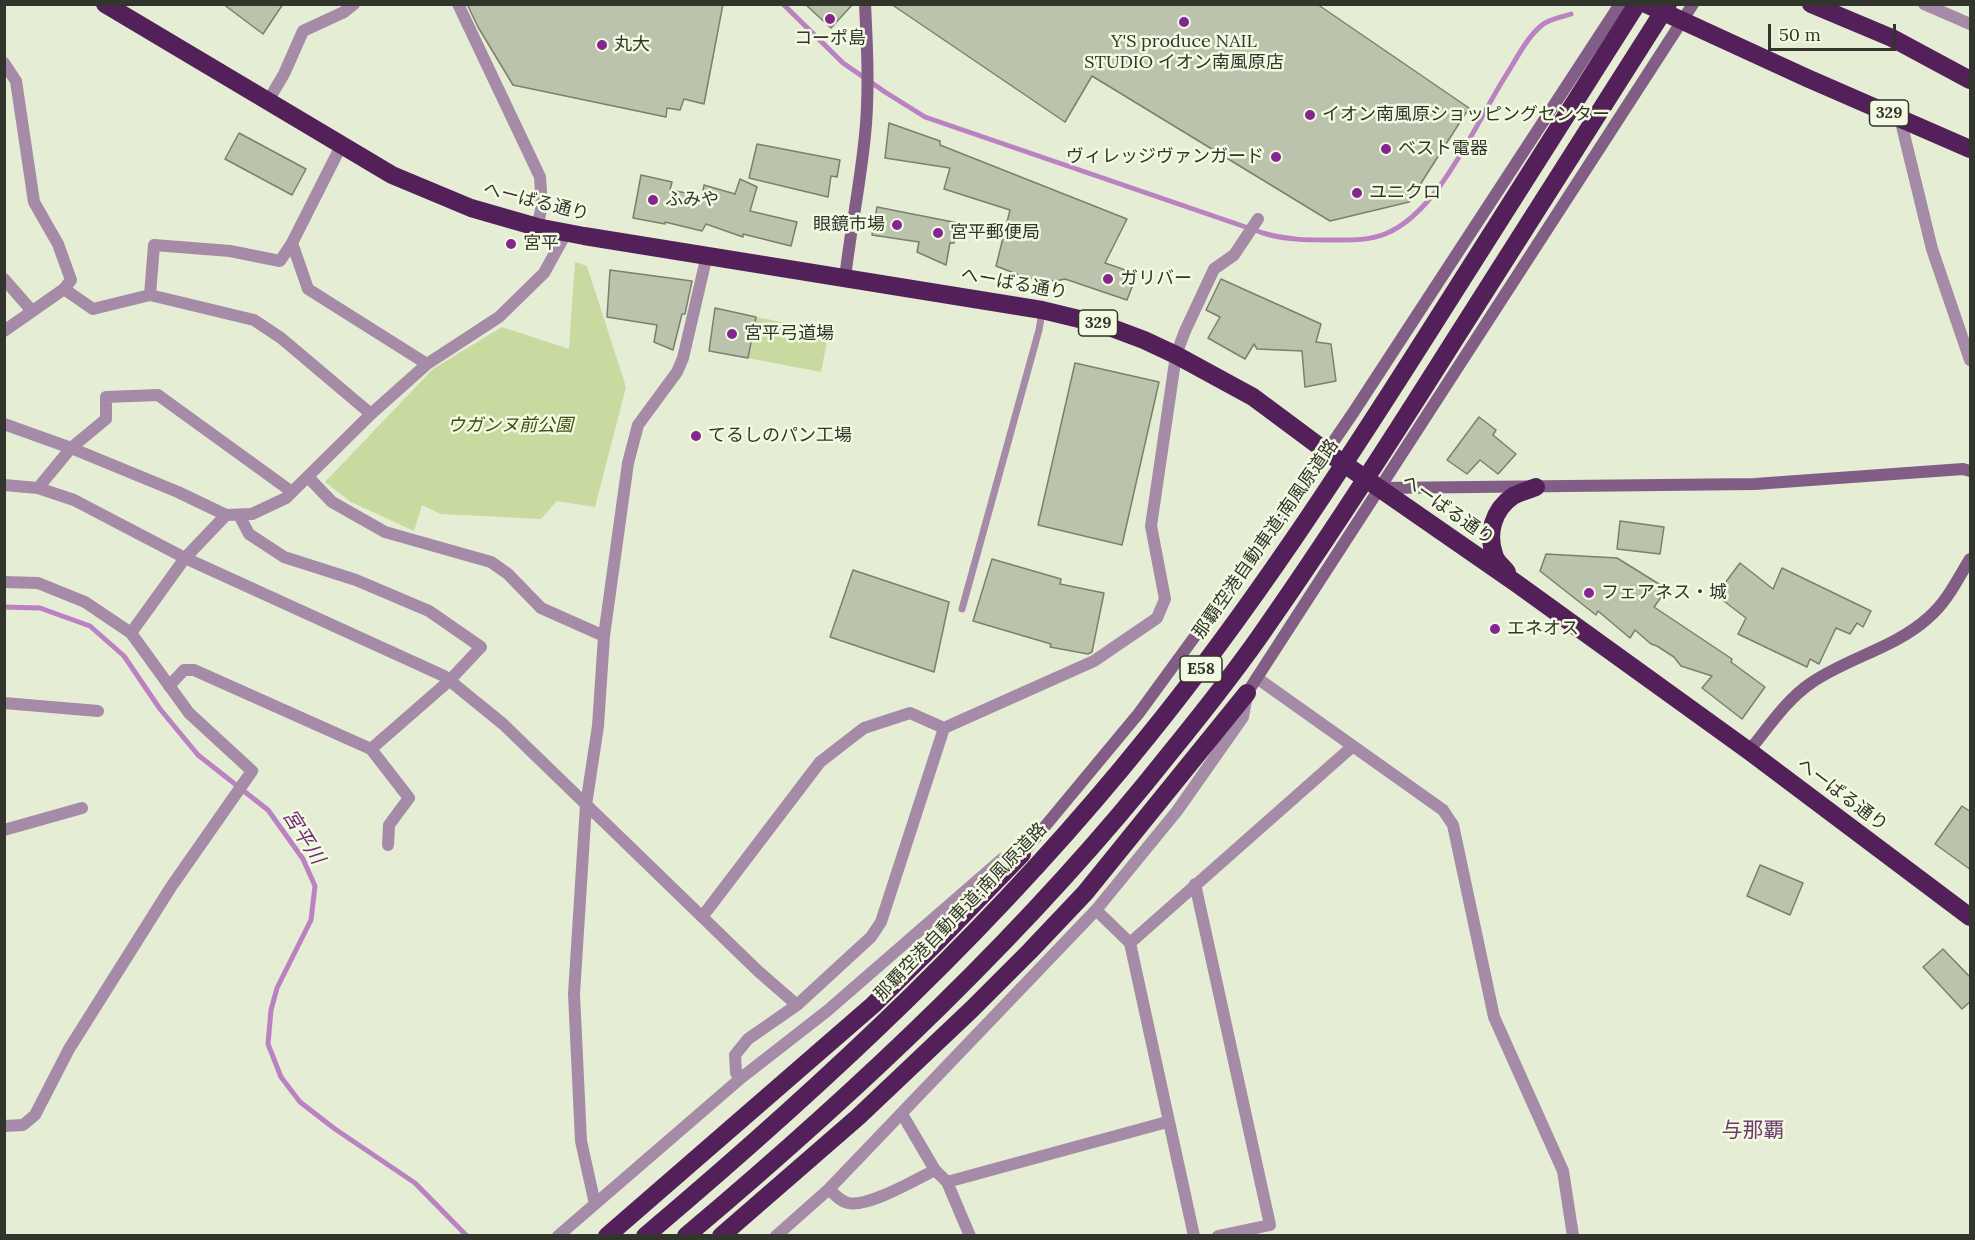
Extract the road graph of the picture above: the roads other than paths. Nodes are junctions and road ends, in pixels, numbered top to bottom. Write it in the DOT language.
graph roads {
  1 [pos="105,4"];
  2 [pos="354,4"];
  3 [pos="459,4"];
  4 [pos="865,4"];
  5 [pos="1620,4"];
  6 [pos="1637,4"];
  7 [pos="1646,4"];
  8 [pos="1668,4"];
  9 [pos="1693,4"];
  10 [pos="1811,4"];
  11 [pos="1924,4"];
  12 [pos="1682,22"];
  13 [pos="1971,24"];
  14 [pos="4,63"];
  15 [pos="1971,80"];
  16 [pos="268,101"];
  17 [pos="1900,118"];
  18 [pos="341,146"];
  19 [pos="1971,149"];
  20 [pos="1257,222"];
  21 [pos="537,227"];
  22 [pos="566,233"];
  23 [pos="292,243"];
  24 [pos="707,255"];
  25 [pos="845,278"];
  26 [pos="4,279"];
  27 [pos="64,289"];
  28 [pos="150,295"];
  29 [pos="1042,309"];
  30 [pos="33,311"];
  31 [pos="4,331"];
  32 [pos="1176,355"];
  33 [pos="1971,360"];
  34 [pos="428,364"];
  35 [pos="371,414"];
  36 [pos="4,424"];
  37 [pos="71,448"];
  38 [pos="1327,452"];
  39 [pos="1971,471"];
  40 [pos="308,477"];
  41 [pos="4,485"];
  42 [pos="1536,487"];
  43 [pos="38,488"];
  44 [pos="1380,488"];
  45 [pos="292,492"];
  46 [pos="226,515"];
  47 [pos="239,515"];
  48 [pos="185,558"];
  49 [pos="1971,559"];
  50 [pos="4,582"];
  51 [pos="1516,583"];
  52 [pos="962,609"];
  53 [pos="131,633"];
  54 [pos="604,636"];
  55 [pos="1257,678"];
  56 [pos="449,681"];
  57 [pos="169,686"];
  58 [pos="1247,693"];
  59 [pos="4,703"];
  60 [pos="98,711"];
  61 [pos="944,728"];
  62 [pos="1353,746"];
  63 [pos="371,749"];
  64 [pos="1749,751"];
  65 [pos="586,805"];
  66 [pos="82,808"];
  67 [pos="4,830"];
  68 [pos="388,845"];
  69 [pos="1022,854"];
  70 [pos="1195,884"];
  71 [pos="1096,910"];
  72 [pos="702,917"];
  73 [pos="1971,917"];
  74 [pos="1130,943"];
  75 [pos="798,1005"];
  76 [pos="741,1078"];
  77 [pos="902,1114"];
  78 [pos="1167,1122"];
  79 [pos="4,1126"];
  80 [pos="935,1170"];
  81 [pos="947,1182"];
  82 [pos="829,1190"];
  83 [pos="595,1204"];
  84 [pos="558,1236"];
  85 [pos="607,1236"];
  86 [pos="645,1236"];
  87 [pos="686,1236"];
  88 [pos="721,1236"];
  89 [pos="776,1236"];
  90 [pos="970,1236"];
  91 [pos="1194,1236"];
  92 [pos="1218,1236"];
  93 [pos="1573,1236"];
  1 -- 16 [label="highway, へーばる通り / 329"];
  2 -- 16 [label="street"];
  3 -- 21 [label="street"];
  4 -- 25 [label="street"];
  5 -- 38 [label="street"];
  6 -- 86 [label="highway, 那覇空港自動車道;南風原道路 / E58, bridge"];
  7 -- 12 [label="highway, 329"];
  8 -- 87 [label="highway, E58, bridge"];
  9 -- 12 [label="street"];
  10 -- 15 [label="highway"];
  11 -- 13 [label="street"];
  12 -- 17 [label="highway, 329"];
  12 -- 44 [label="street"];
  14 -- 27 [label="street"];
  16 -- 18 [label="highway, へーばる通り / 329"];
  17 -- 19 [label="highway, 329"];
  17 -- 33 [label="street"];
  18 -- 21 [label="highway, へーばる通り / 329"];
  18 -- 23 [label="street"];
  20 -- 32 [label="street"];
  21 -- 22 [label="highway, へーばる通り / 329"];
  22 -- 24 [label="highway, へーばる通り / 329"];
  22 -- 34 [label="street"];
  23 -- 28 [label="street"];
  23 -- 34 [label="street"];
  24 -- 25 [label="highway, へーばる通り / 329"];
  24 -- 54 [label="street"];
  25 -- 29 [label="highway, へーばる通り / 329"];
  26 -- 30 [label="street"];
  27 -- 28 [label="street"];
  27 -- 30 [label="street"];
  28 -- 35 [label="street"];
  29 -- 32 [label="highway, へーばる通り / 329"];
  29 -- 52 [label="lane"];
  30 -- 31 [label="street"];
  32 -- 38 [label="highway, へーばる通り / 329"];
  32 -- 61 [label="street"];
  34 -- 35 [label="street"];
  35 -- 40 [label="street"];
  36 -- 37 [label="street"];
  37 -- 43 [label="street"];
  37 -- 45 [label="street"];
  37 -- 46 [label="street"];
  38 -- 44 [label="highway, へーばる通り / 329"];
  38 -- 69 [label="street"];
  39 -- 42 [label="street"];
  40 -- 45 [label="street"];
  40 -- 54 [label="street"];
  41 -- 43 [label="street"];
  42 -- 44 [label="street"];
  42 -- 51 [label="highway"];
  43 -- 48 [label="street"];
  44 -- 51 [label="highway, へーばる通り / 329"];
  44 -- 55 [label="street"];
  45 -- 47 [label="street"];
  46 -- 47 [label="street"];
  46 -- 48 [label="street"];
  47 -- 56 [label="street"];
  48 -- 53 [label="street"];
  48 -- 56 [label="street"];
  49 -- 64 [label="street"];
  50 -- 53 [label="street"];
  51 -- 64 [label="highway, へーばる通り / 329"];
  53 -- 57 [label="street"];
  54 -- 65 [label="street"];
  55 -- 58 [label="street"];
  55 -- 62 [label="street"];
  56 -- 63 [label="street"];
  56 -- 65 [label="street"];
  57 -- 63 [label="street"];
  57 -- 79 [label="street"];
  58 -- 71 [label="street"];
  58 -- 88 [label="highway"];
  59 -- 60 [label="street"];
  61 -- 72 [label="street"];
  61 -- 75 [label="street"];
  62 -- 70 [label="street"];
  62 -- 93 [label="street"];
  63 -- 68 [label="street"];
  64 -- 73 [label="highway, へーばる通り / 329"];
  65 -- 72 [label="street"];
  65 -- 83 [label="street"];
  66 -- 67 [label="street"];
  69 -- 76 [label="street"];
  69 -- 85 [label="highway"];
  70 -- 74 [label="street"];
  70 -- 92 [label="street"];
  71 -- 74 [label="street"];
  71 -- 77 [label="street"];
  72 -- 75 [label="street"];
  74 -- 78 [label="street"];
  75 -- 76 [label="street"];
  76 -- 83 [label="street"];
  77 -- 80 [label="street"];
  77 -- 82 [label="street"];
  78 -- 81 [label="street"];
  78 -- 91 [label="street"];
  80 -- 81 [label="street"];
  80 -- 82 [label="street"];
  81 -- 90 [label="street"];
  82 -- 89 [label="street"];
  83 -- 84 [label="street"];
}
